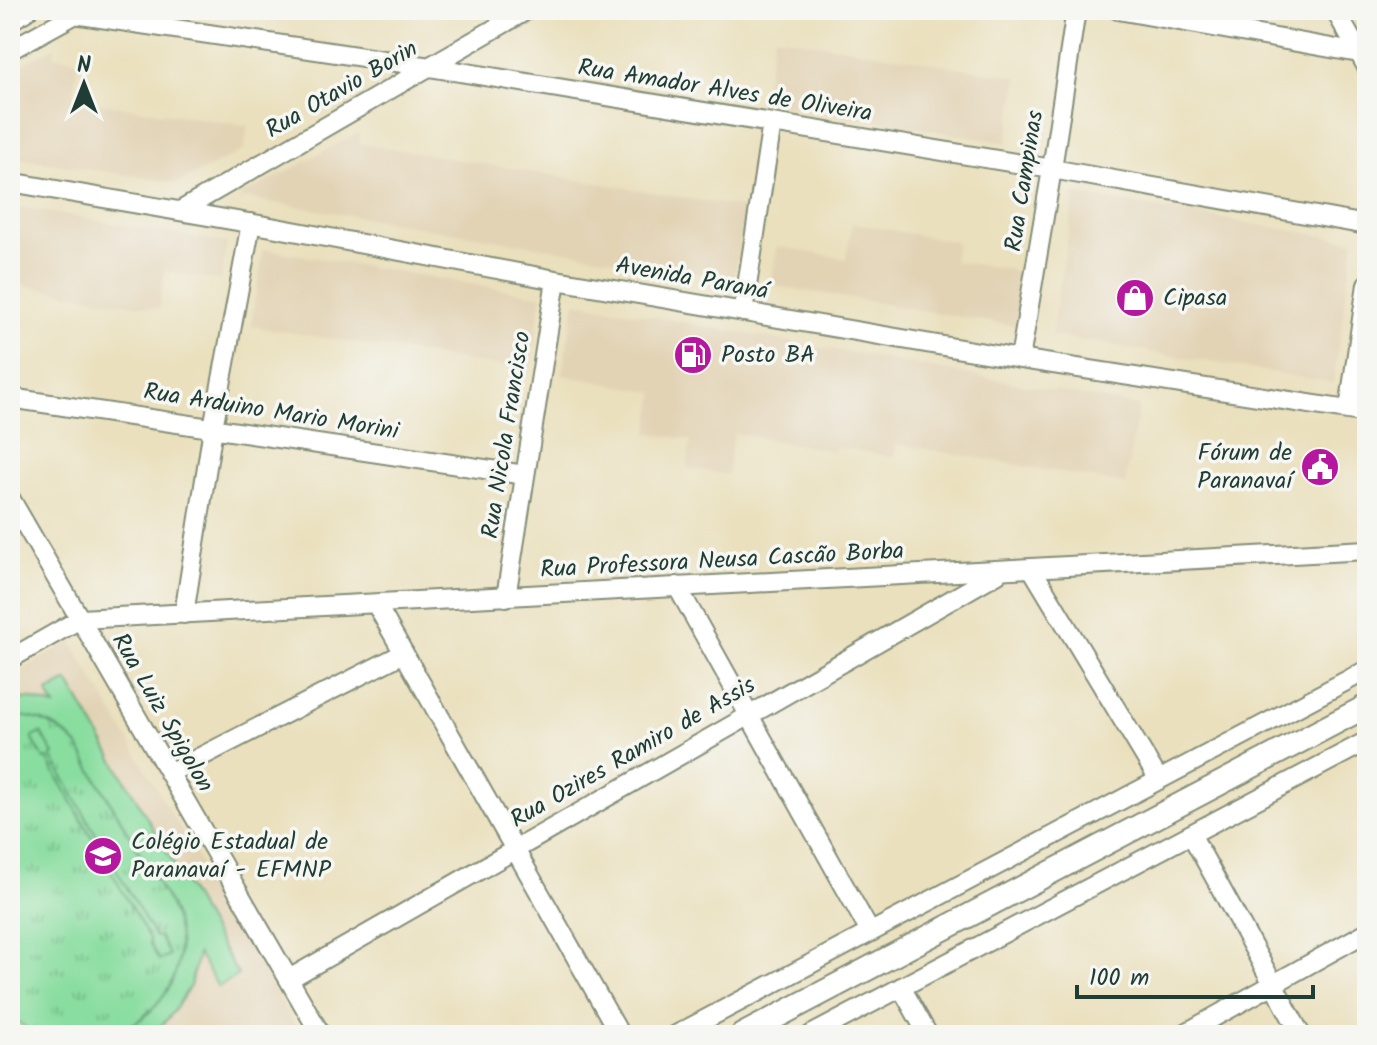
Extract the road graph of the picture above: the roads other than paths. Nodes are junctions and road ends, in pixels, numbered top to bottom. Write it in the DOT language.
graph roads {
  1 [pos="28,10"];
  2 [pos="527,10"];
  3 [pos="1076,10"];
  4 [pos="1118,10"];
  5 [pos="1335,10"];
  6 [pos="73,11"];
  7 [pos="10,21"];
  8 [pos="10,50"];
  9 [pos="1364,56"];
  10 [pos="430,67"];
  11 [pos="772,123"];
  12 [pos="1052,169"];
  13 [pos="10,182"];
  14 [pos="180,211"];
  15 [pos="251,223"];
  16 [pos="1367,225"];
  17 [pos="556,280"];
  18 [pos="1367,284"];
  19 [pos="743,312"];
  20 [pos="1020,359"];
  21 [pos="10,398"];
  22 [pos="1358,411"];
  23 [pos="213,428"];
  24 [pos="525,475"];
  25 [pos="10,498"];
  26 [pos="1367,550"];
  27 [pos="1032,569"];
  28 [pos="1002,570"];
  29 [pos="677,586"];
  30 [pos="506,597"];
  31 [pos="376,604"];
  32 [pos="184,614"];
  33 [pos="80,619"];
  34 [pos="404,653"];
  35 [pos="10,659"];
  36 [pos="1367,670"];
  37 [pos="1367,706"];
  38 [pos="749,715"];
  39 [pos="1367,741"];
  40 [pos="169,773"];
  41 [pos="1159,780"];
  42 [pos="1191,834"];
  43 [pos="515,849"];
  44 [pos="870,932"];
  45 [pos="1367,932"];
  46 [pos="289,979"];
  47 [pos="1272,985"];
  48 [pos="901,987"];
  49 [pos="321,1035"];
  50 [pos="620,1035"];
  51 [pos="676,1035"];
  52 [pos="742,1035"];
  53 [pos="811,1035"];
  54 [pos="928,1035"];
  55 [pos="1182,1035"];
  56 [pos="1301,1035"];
  1 -- 7 [label="street"];
  2 -- 10 [label="street, Rua Otavio Borin"];
  3 -- 12 [label="street, Rua Campinas"];
  4 -- 9 [label="street"];
  5 -- 9 [label="street"];
  6 -- 8 [label="street"];
  6 -- 10 [label="street, Rua Amador Alves de Oliveira"];
  10 -- 11 [label="street, Rua Amador Alves de Oliveira"];
  10 -- 14 [label="street, Rua Otavio Borin"];
  11 -- 12 [label="street, Rua Amador Alves de Oliveira"];
  11 -- 19 [label="street"];
  12 -- 16 [label="street, Rua Amador Alves de Oliveira"];
  12 -- 20 [label="street, Rua Campinas"];
  13 -- 14 [label="street, Avenida Paraná"];
  14 -- 15 [label="street, Avenida Paraná"];
  15 -- 17 [label="street, Avenida Paraná"];
  15 -- 23 [label="street"];
  17 -- 19 [label="street, Avenida Paraná"];
  17 -- 24 [label="street, Rua Nicola Francisco"];
  18 -- 22 [label="street"];
  19 -- 20 [label="street, Avenida Paraná"];
  20 -- 22 [label="street, Avenida Paraná"];
  21 -- 23 [label="street, Rua Arduino Mario Morini"];
  23 -- 24 [label="street, Rua Arduino Mario Morini"];
  23 -- 32 [label="street"];
  24 -- 30 [label="street, Rua Nicola Francisco"];
  25 -- 33 [label="street, Rua Luiz Spigolon"];
  26 -- 27 [label="street, Rua Professora Neusa Cascão Borba"];
  27 -- 28 [label="street, Rua Professora Neusa Cascão Borba"];
  27 -- 41 [label="street"];
  28 -- 29 [label="street, Rua Professora Neusa Cascão Borba"];
  28 -- 38 [label="street, Rua Ozires Ramiro de Assis"];
  29 -- 30 [label="street, Rua Professora Neusa Cascão Borba"];
  29 -- 38 [label="street"];
  30 -- 31 [label="street, Rua Professora Neusa Cascão Borba"];
  31 -- 32 [label="street, Rua Professora Neusa Cascão Borba"];
  31 -- 34 [label="street"];
  32 -- 33 [label="street, Rua Professora Neusa Cascão Borba"];
  33 -- 35 [label="street"];
  33 -- 40 [label="street, Rua Luiz Spigolon"];
  34 -- 40 [label="street"];
  34 -- 43 [label="street"];
  36 -- 41 [label="street"];
  37 -- 52 [label="main road"];
  38 -- 43 [label="street, Rua Ozires Ramiro de Assis"];
  38 -- 44 [label="street"];
  39 -- 42 [label="street"];
  40 -- 46 [label="street, Rua Luiz Spigolon"];
  41 -- 44 [label="street"];
  42 -- 47 [label="street"];
  42 -- 48 [label="street"];
  43 -- 46 [label="street, Rua Ozires Ramiro de Assis"];
  43 -- 50 [label="street"];
  44 -- 51 [label="street"];
  45 -- 47 [label="street"];
  46 -- 49 [label="street, Rua Luiz Spigolon"];
  47 -- 55 [label="street"];
  47 -- 56 [label="street"];
  48 -- 53 [label="street"];
  48 -- 54 [label="street"];
}
